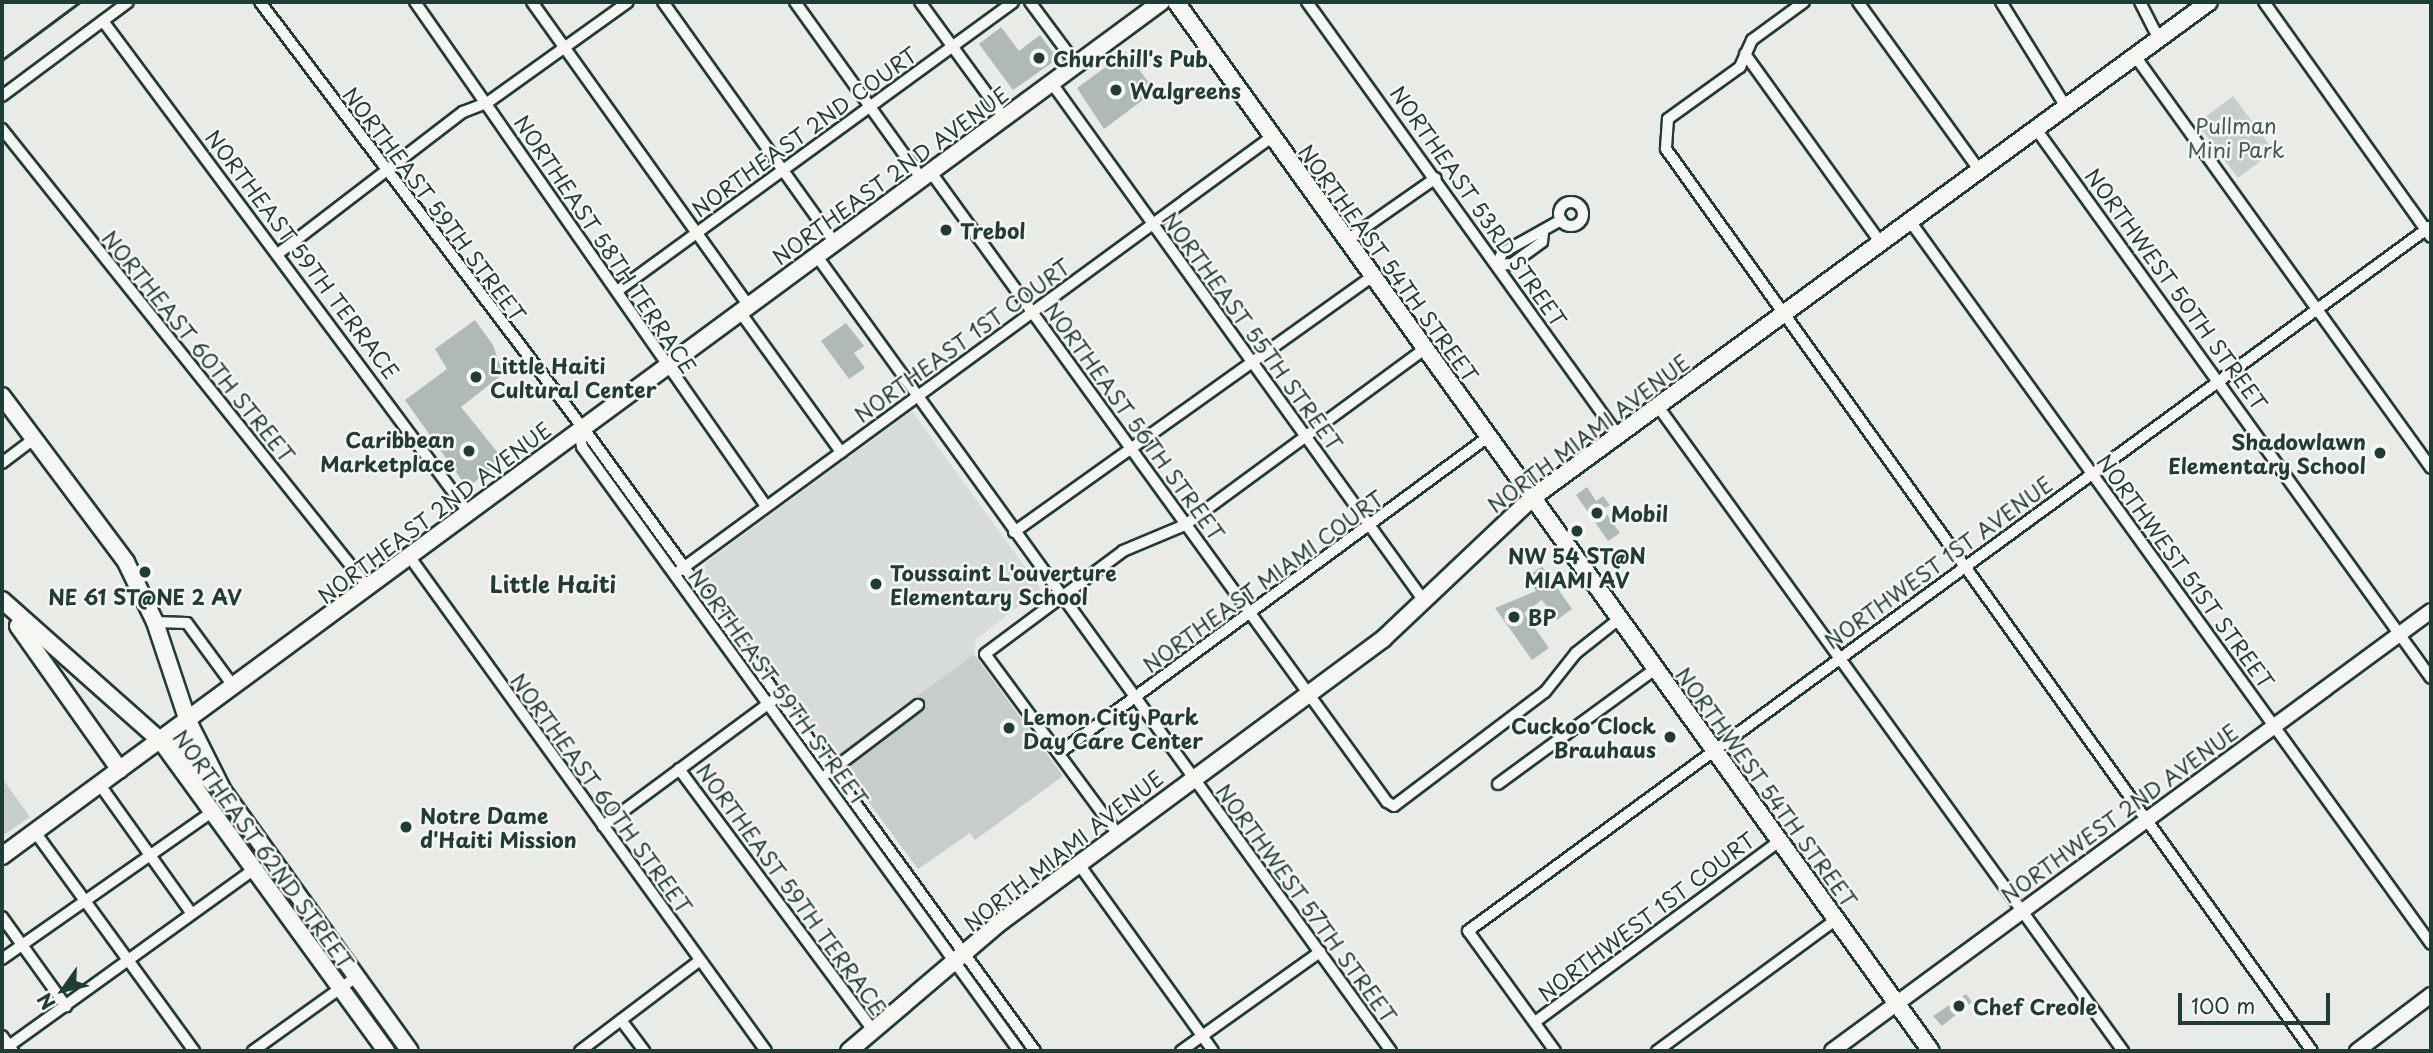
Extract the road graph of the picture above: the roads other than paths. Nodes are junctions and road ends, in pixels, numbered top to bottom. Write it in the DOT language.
graph roads {
  1 [pos="128,2"];
  2 [pos="260,2"];
  3 [pos="415,2"];
  4 [pos="532,2"];
  5 [pos="628,2"];
  6 [pos="663,2"];
  7 [pos="794,2"];
  8 [pos="920,2"];
  9 [pos="1013,2"];
  10 [pos="1030,2"];
  11 [pos="1161,2"];
  12 [pos="1175,2"];
  13 [pos="1307,2"];
  14 [pos="1804,2"];
  15 [pos="1858,2"];
  16 [pos="2001,2"];
  17 [pos="2140,2"];
  18 [pos="2209,2"];
  19 [pos="2264,2"];
  20 [pos="103,21"];
  21 [pos="2158,37"];
  22 [pos="952,46"];
  23 [pos="564,47"];
  24 [pos="1745,54"];
  25 [pos="2135,56"];
  26 [pos="1076,64"];
  27 [pos="1051,82"];
  28 [pos="2,96"];
  29 [pos="487,103"];
  30 [pos="2066,107"];
  31 [pos="871,108"];
  32 [pos="1003,117"];
  33 [pos="2,129"];
  34 [pos="2036,129"];
  35 [pos="1273,136"];
  36 [pos="782,170"];
  37 [pos="1979,170"];
  38 [pos="388,172"];
  39 [pos="925,175"];
  40 [pos="1437,178"];
  41 [pos="1561,220"];
  42 [pos="1910,221"];
  43 [pos="1152,225"];
  44 [pos="2430,231"];
  45 [pos="698,234"];
  46 [pos="1346,240"];
  47 [pos="834,242"];
  48 [pos="1880,242"];
  49 [pos="279,253"];
  50 [pos="816,256"];
  51 [pos="1497,265"];
  52 [pos="1373,276"];
  53 [pos="617,291"];
  54 [pos="744,308"];
  55 [pos="1032,310"];
  56 [pos="2316,310"];
  57 [pos="1783,314"];
  58 [pos="1425,349"];
  59 [pos="1251,361"];
  60 [pos="667,366"];
  61 [pos="2219,379"];
  62 [pos="2,396"];
  63 [pos="916,399"];
  64 [pos="1657,405"];
  65 [pos="579,430"];
  66 [pos="1617,435"];
  67 [pos="1488,437"];
  68 [pos="35,438"];
  69 [pos="1307,438"];
  70 [pos="1130,450"];
  71 [pos="841,452"];
  72 [pos="2,463"];
  73 [pos="2431,468"];
  74 [pos="2092,473"];
  75 [pos="1532,498"];
  76 [pos="766,506"];
  77 [pos="468,512"];
  78 [pos="1185,525"];
  79 [pos="1370,526"];
  80 [pos="1014,532"];
  81 [pos="1568,548"];
  82 [pos="409,556"];
  83 [pos="1965,566"];
  84 [pos="685,567"];
  85 [pos="674,575"];
  86 [pos="368,587"];
  87 [pos="1062,598"];
  88 [pos="1424,601"];
  89 [pos="4,602"];
  90 [pos="2431,611"];
  91 [pos="1250,613"];
  92 [pos="1619,619"];
  93 [pos="155,622"];
  94 [pos="2400,634"];
  95 [pos="1840,657"];
  96 [pos="1656,669"];
  97 [pos="2431,678"];
  98 [pos="234,687"];
  99 [pos="1307,693"];
  100 [pos="778,696"];
  101 [pos="1135,699"];
  102 [pos="767,704"];
  103 [pos="918,705"];
  104 [pos="188,721"];
  105 [pos="2273,726"];
  106 [pos="161,741"];
  107 [pos="1715,751"];
  108 [pos="1059,753"];
  109 [pos="679,768"];
  110 [pos="120,770"];
  111 [pos="832,770"];
  112 [pos="821,777"];
  113 [pos="1192,777"];
  114 [pos="1497,784"];
  115 [pos="100,785"];
  116 [pos="213,811"];
  117 [pos="237,812"];
  118 [pos="2147,818"];
  119 [pos="603,827"];
  120 [pos="35,832"];
  121 [pos="1117,834"];
  122 [pos="1780,841"];
  123 [pos="150,853"];
  124 [pos="2,856"];
  125 [pos="1077,863"];
  126 [pos="254,869"];
  127 [pos="85,900"];
  128 [pos="2021,911"];
  129 [pos="192,914"];
  130 [pos="2,917"];
  131 [pos="1837,919"];
  132 [pos="2431,944"];
  133 [pos="21,945"];
  134 [pos="1320,952"];
  135 [pos="2,959"];
  136 [pos="960,959"];
  137 [pos="127,961"];
  138 [pos="699,961"];
  139 [pos="356,976"];
  140 [pos="340,988"];
  141 [pos="2431,995"];
  142 [pos="1897,1003"];
  143 [pos="66,1006"];
  144 [pos="621,1020"];
  145 [pos="1535,1022"];
  146 [pos="874,1032"];
  147 [pos="2,1035"];
  148 [pos="1201,1036"];
  149 [pos="8,1049"];
  150 [pos="194,1051"];
  151 [pos="253,1051"];
  152 [pos="386,1051"];
  153 [pos="410,1051"];
  154 [pos="580,1051"];
  155 [pos="644,1051"];
  156 [pos="766,1051"];
  157 [pos="849,1051"];
  158 [pos="1019,1051"];
  159 [pos="1035,1051"];
  160 [pos="1181,1051"];
  161 [pos="1213,1051"];
  162 [pos="1391,1051"];
  163 [pos="1555,1051"];
  164 [pos="1657,1051"];
  165 [pos="1832,1051"];
  166 [pos="1931,1051"];
  167 [pos="2123,1051"];
  168 [pos="2312,1051"];
  169 [pos="2357,1051"];
  1 -- 20 [label="street"];
  2 -- 38 [label="street, NORTHEAST 59TH STREET"];
  3 -- 29 [label="street, NORTHEAST 58TH TERRACE"];
  4 -- 23 [label="street"];
  5 -- 23 [label="street"];
  6 -- 36 [label="street"];
  7 -- 31 [label="street, NORTHEAST 56TH STREET"];
  8 -- 22 [label="street"];
  9 -- 22 [label="street, NORTHEAST 2ND COURT"];
  10 -- 26 [label="street"];
  11 -- 26 [label="main road, NORTHEAST 2ND AVENUE"];
  12 -- 35 [label="main road, NORTHEAST 54TH STREET"];
  13 -- 40 [label="street, NORTHEAST 53RD STREET"];
  14 -- 24 [label="street"];
  15 -- 37 [label="street"];
  16 -- 30 [label="street"];
  17 -- 21 [label="street"];
  18 -- 21 [label="main road, NORTH MIAMI AVENUE"];
  19 -- 44 [label="street"];
  20 -- 28 [label="street"];
  20 -- 49 [label="street, NORTHEAST 59TH TERRACE"];
  21 -- 25 [label="main road, NORTH MIAMI AVENUE"];
  22 -- 31 [label="street, NORTHEAST 2ND COURT"];
  22 -- 32 [label="street"];
  23 -- 29 [label="street"];
  23 -- 45 [label="street"];
  24 -- 48 [label="street"];
  24 -- 57 [label="street"];
  25 -- 30 [label="main road, NORTH MIAMI AVENUE"];
  25 -- 56 [label="street"];
  26 -- 27 [label="main road, NORTHEAST 2ND AVENUE"];
  27 -- 32 [label="main road, NORTHEAST 2ND AVENUE"];
  27 -- 43 [label="street, NORTHEAST 55TH STREET"];
  29 -- 38 [label="street"];
  29 -- 53 [label="street, NORTHEAST 58TH TERRACE"];
  30 -- 34 [label="main road, NORTH MIAMI AVENUE"];
  31 -- 36 [label="street, NORTHEAST 2ND COURT"];
  31 -- 39 [label="street, NORTHEAST 56TH STREET"];
  32 -- 39 [label="main road, NORTHEAST 2ND AVENUE"];
  33 -- 86 [label="street, NORTHEAST 60TH STREET"];
  34 -- 37 [label="main road, NORTH MIAMI AVENUE"];
  34 -- 61 [label="street, NORTHWEST 50TH STREET"];
  35 -- 43 [label="street, NORTHEAST 1ST COURT"];
  35 -- 46 [label="main road, NORTHEAST 54TH STREET"];
  36 -- 45 [label="street, NORTHEAST 2ND COURT"];
  36 -- 47 [label="street"];
  37 -- 42 [label="main road, NORTH MIAMI AVENUE"];
  38 -- 49 [label="street"];
  38 -- 65 [label="street, NORTHEAST 59TH STREET"];
  39 -- 47 [label="main road, NORTHEAST 2ND AVENUE"];
  39 -- 55 [label="street, NORTHEAST 56TH STREET"];
  40 -- 46 [label="street"];
  40 -- 51 [label="street, NORTHEAST 53RD STREET"];
  41 -- 51 [label="street"];
  42 -- 48 [label="main road, NORTH MIAMI AVENUE"];
  42 -- 74 [label="street, NORTHWEST 51ST STREET"];
  43 -- 55 [label="street, NORTHEAST 1ST COURT"];
  43 -- 59 [label="street, NORTHEAST 55TH STREET"];
  44 -- 56 [label="street, NORTHWEST 1ST AVENUE"];
  45 -- 53 [label="street, NORTHEAST 2ND COURT"];
  45 -- 54 [label="street"];
  46 -- 52 [label="main road, NORTHEAST 54TH STREET"];
  47 -- 50 [label="main road, NORTHEAST 2ND AVENUE"];
  48 -- 57 [label="main road, NORTH MIAMI AVENUE"];
  49 -- 77 [label="street, NORTHEAST 59TH TERRACE"];
  50 -- 54 [label="main road, NORTHEAST 2ND AVENUE"];
  50 -- 63 [label="street, NORTHWEST 57TH STREET"];
  51 -- 66 [label="street, NORTHEAST 53RD STREET"];
  52 -- 58 [label="main road, NORTHEAST 54TH STREET"];
  52 -- 59 [label="street"];
  53 -- 60 [label="street, NORTHEAST 58TH TERRACE"];
  54 -- 60 [label="main road, NORTHEAST 2ND AVENUE"];
  54 -- 71 [label="street"];
  55 -- 63 [label="street, NORTHEAST 1ST COURT"];
  55 -- 70 [label="street, NORTHEAST 56TH STREET"];
  56 -- 61 [label="street, NORTHWEST 1ST AVENUE"];
  56 -- 73 [label="street"];
  57 -- 64 [label="main road, NORTH MIAMI AVENUE"];
  57 -- 83 [label="street"];
  58 -- 67 [label="main road, NORTHEAST 54TH STREET"];
  58 -- 69 [label="street"];
  59 -- 69 [label="street, NORTHEAST 55TH STREET"];
  59 -- 70 [label="street"];
  60 -- 65 [label="main road, NORTHEAST 2ND AVENUE"];
  60 -- 76 [label="street, NORTHEAST 58TH TERRACE"];
  61 -- 74 [label="street, NORTHWEST 1ST AVENUE"];
  61 -- 94 [label="street, NORTHWEST 50TH STREET"];
  62 -- 68 [label="main road, NORTHEAST 62ND STREET"];
  63 -- 71 [label="street, NORTHEAST 1ST COURT"];
  63 -- 80 [label="street, NORTHWEST 57TH STREET"];
  64 -- 66 [label="main road, NORTH MIAMI AVENUE"];
  64 -- 95 [label="street"];
  65 -- 77 [label="main road, NORTHEAST 2ND AVENUE"];
  65 -- 84 [label="street, NORTHEAST 59TH STREET"];
  65 -- 85 [label="street, NORTHEAST 59TH STREET"];
  66 -- 75 [label="main road, NORTH MIAMI AVENUE"];
  67 -- 75 [label="main road, NORTHEAST 54TH STREET"];
  67 -- 79 [label="street, NORTHEAST MIAMI COURT"];
  68 -- 72 [label="street"];
  68 -- 93 [label="main road, NORTHEAST 62ND STREET"];
  69 -- 78 [label="street"];
  69 -- 79 [label="street, NORTHEAST 55TH STREET"];
  70 -- 78 [label="street, NORTHEAST 56TH STREET"];
  70 -- 80 [label="street"];
  71 -- 76 [label="street, NORTHEAST 1ST COURT"];
  74 -- 83 [label="street, NORTHWEST 1ST AVENUE"];
  74 -- 105 [label="street, NORTHWEST 51ST STREET"];
  75 -- 81 [label="main road, NORTHEAST 54TH STREET"];
  75 -- 88 [label="main road, NORTH MIAMI AVENUE"];
  76 -- 84 [label="street, NORTHEAST 1ST COURT"];
  77 -- 82 [label="main road, NORTHEAST 2ND AVENUE"];
  78 -- 87 [label="street"];
  78 -- 91 [label="street, NORTHEAST 56TH STREET"];
  79 -- 88 [label="street, NORTHEAST 55TH STREET"];
  79 -- 91 [label="street, NORTHEAST MIAMI COURT"];
  80 -- 87 [label="street, NORTHWEST 57TH STREET"];
  81 -- 92 [label="main road, NORTHWEST 54TH STREET"];
  82 -- 86 [label="main road, NORTHEAST 2ND AVENUE"];
  82 -- 119 [label="street, NORTHEAST 60TH STREET"];
  83 -- 95 [label="street, NORTHWEST 1ST AVENUE"];
  83 -- 118 [label="street"];
  84 -- 85 [label="street, NORTHEAST 1ST COURT"];
  84 -- 100 [label="street, NORTHEAST 59TH STREET"];
  85 -- 102 [label="street, NORTHEAST 59TH STREET"];
  86 -- 98 [label="main road, NORTHEAST 2ND AVENUE"];
  87 -- 101 [label="street, NORTHWEST 57TH STREET"];
  87 -- 108 [label="street"];
  88 -- 99 [label="main road, NORTH MIAMI AVENUE"];
  89 -- 106 [label="main road, NORTHEAST 62ND STREET"];
  89 -- 110 [label="main road"];
  90 -- 94 [label="street, NORTHWEST 2ND AVENUE"];
  91 -- 99 [label="street, NORTHEAST 56TH STREET"];
  91 -- 101 [label="street, NORTHEAST MIAMI COURT"];
  92 -- 96 [label="main road, NORTHWEST 54TH STREET"];
  92 -- 99 [label="street, NORTHEAST 56TH STREET"];
  93 -- 98 [label="street"];
  93 -- 104 [label="main road, NORTHEAST 62ND STREET"];
  94 -- 97 [label="street, NORTHWEST 50TH STREET"];
  94 -- 105 [label="street, NORTHWEST 2ND AVENUE"];
  95 -- 107 [label="street, NORTHWEST 1ST AVENUE"];
  95 -- 128 [label="street"];
  96 -- 107 [label="main road, NORTHWEST 54TH STREET"];
  96 -- 114 [label="street"];
  98 -- 104 [label="main road, NORTHEAST 2ND AVENUE"];
  99 -- 113 [label="main road, NORTH MIAMI AVENUE"];
  100 -- 102 [label="street"];
  100 -- 111 [label="street, NORTHEAST 59TH STREET"];
  101 -- 108 [label="street, NORTHEAST MIAMI COURT"];
  101 -- 113 [label="street, NORTHWEST 57TH STREET"];
  102 -- 109 [label="street"];
  102 -- 112 [label="street, NORTHEAST 59TH STREET"];
  103 -- 111 [label="street"];
  104 -- 106 [label="main road, NORTHEAST 2ND AVENUE"];
  104 -- 117 [label="main road, NORTHEAST 62ND STREET"];
  105 -- 118 [label="street, NORTHWEST 2ND AVENUE"];
  105 -- 132 [label="street, NORTHWEST 51ST STREET"];
  106 -- 110 [label="main road, NORTHEAST 2ND AVENUE"];
  106 -- 116 [label="main road, NORTHEAST 62ND STREET"];
  106 -- 117 [label="main road"];
  107 -- 122 [label="main road, NORTHWEST 54TH STREET"];
  107 -- 145 [label="street, NORTHWEST 1ST AVENUE"];
  108 -- 121 [label="street"];
  109 -- 119 [label="street"];
  109 -- 146 [label="street, NORTHEAST 59TH TERRACE"];
  110 -- 115 [label="main road, NORTHEAST 2ND AVENUE"];
  111 -- 112 [label="street"];
  111 -- 136 [label="street, NORTHEAST 59TH STREET"];
  112 -- 136 [label="street, NORTHEAST 59TH STREET"];
  113 -- 121 [label="main road, NORTH MIAMI AVENUE"];
  113 -- 134 [label="street, NORTHWEST 57TH STREET"];
  115 -- 120 [label="main road, NORTHEAST 2ND AVENUE"];
  115 -- 123 [label="street"];
  116 -- 123 [label="street"];
  116 -- 126 [label="main road, NORTHEAST 62ND STREET"];
  117 -- 139 [label="main road, NORTHEAST 62ND STREET"];
  118 -- 128 [label="street, NORTHWEST 2ND AVENUE"];
  118 -- 168 [label="street"];
  119 -- 138 [label="street, NORTHEAST 60TH STREET"];
  120 -- 124 [label="main road, NORTHEAST 2ND AVENUE"];
  120 -- 127 [label="street"];
  121 -- 125 [label="main road, NORTH MIAMI AVENUE"];
  122 -- 131 [label="main road, NORTHWEST 54TH STREET"];
  122 -- 145 [label="street, NORTHWEST 1ST COURT"];
  123 -- 127 [label="street"];
  123 -- 129 [label="street"];
  125 -- 136 [label="main road, NORTH MIAMI AVENUE"];
  125 -- 148 [label="street"];
  126 -- 129 [label="street"];
  126 -- 140 [label="main road, NORTHEAST 62ND STREET"];
  127 -- 133 [label="street"];
  127 -- 137 [label="street"];
  128 -- 142 [label="street, NORTHWEST 2ND AVENUE"];
  128 -- 167 [label="street"];
  129 -- 137 [label="street"];
  130 -- 133 [label="street"];
  131 -- 142 [label="main road, NORTHWEST 54TH STREET"];
  131 -- 164 [label="street"];
  133 -- 135 [label="street"];
  133 -- 143 [label="street"];
  134 -- 148 [label="street"];
  134 -- 162 [label="street, NORTHWEST 57TH STREET"];
  136 -- 146 [label="main road, NORTH MIAMI AVENUE"];
  136 -- 158 [label="street"];
  136 -- 159 [label="street"];
  137 -- 143 [label="street"];
  137 -- 150 [label="street"];
  138 -- 144 [label="street"];
  138 -- 156 [label="street, NORTHEAST 60TH STREET"];
  139 -- 140 [label="street"];
  139 -- 153 [label="main road, NORTHEAST 62ND STREET"];
  140 -- 151 [label="street"];
  140 -- 152 [label="main road, NORTHEAST 62ND STREET"];
  141 -- 169 [label="street"];
  142 -- 165 [label="street, NORTHWEST 2ND AVENUE"];
  142 -- 166 [label="main road, NORTHWEST 54TH STREET"];
  143 -- 149 [label="street"];
  144 -- 154 [label="street"];
  144 -- 155 [label="street"];
  145 -- 163 [label="street"];
  146 -- 157 [label="main road, NORTH MIAMI AVENUE"];
  147 -- 149 [label="street"];
  148 -- 160 [label="street"];
  148 -- 161 [label="street"];
}
